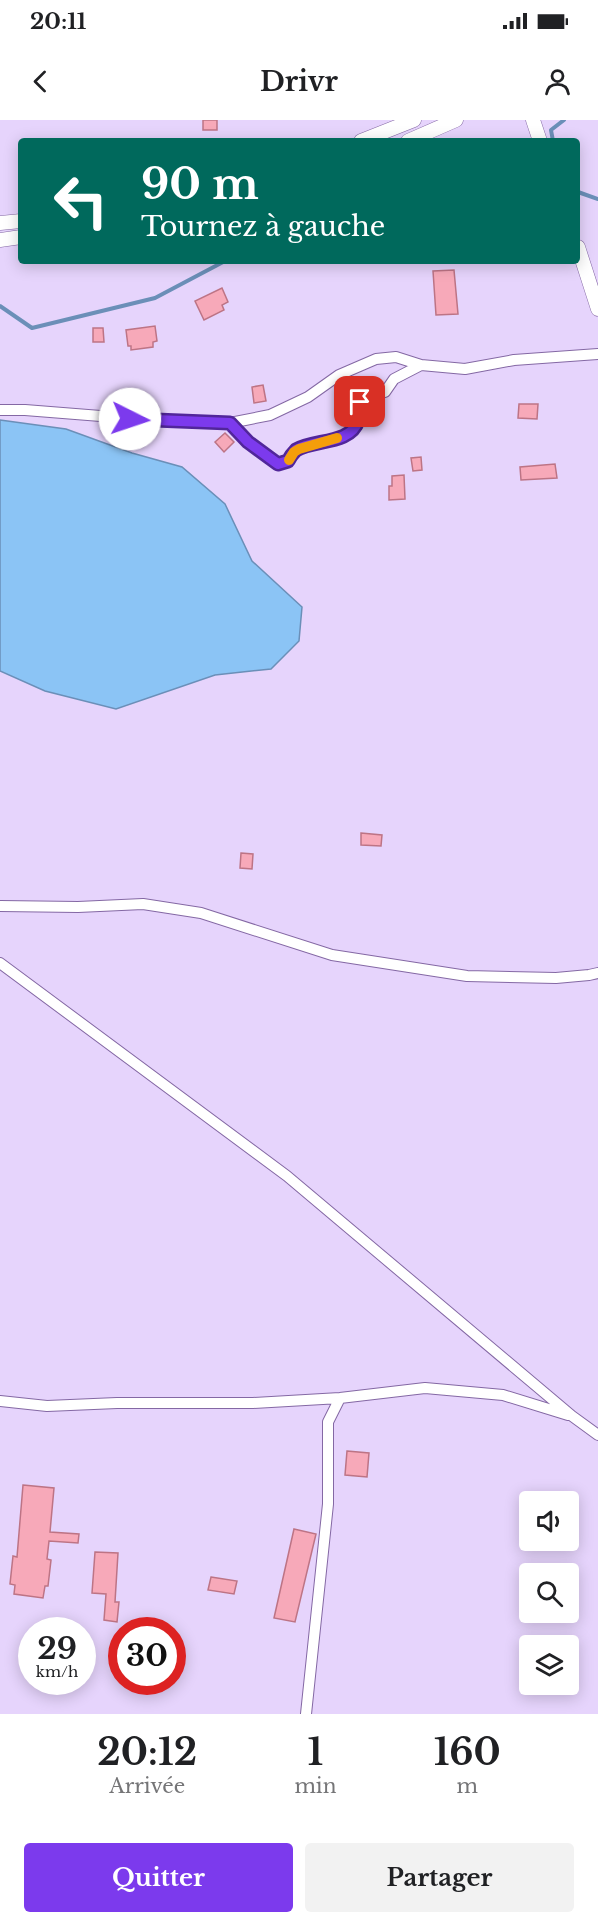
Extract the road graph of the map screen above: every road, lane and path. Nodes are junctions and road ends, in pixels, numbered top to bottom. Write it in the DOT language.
graph roads {
  1 [pos="414,120"];
  2 [pos="456,120"];
  3 [pos="533,120"];
  4 [pos="369,138"];
  5 [pos="415,138"];
  6 [pos="539,138"];
  7 [pos="18,220"];
  8 [pos="0,223"];
  9 [pos="18,237"];
  10 [pos="0,240"];
  11 [pos="580,254"];
  12 [pos="598,309"];
  13 [pos="598,354"];
  14 [pos="421,365"];
  15 [pos="0,410"];
  16 [pos="230,423"];
  17 [pos="0,906"];
  18 [pos="0,963"];
  19 [pos="598,973"];
  20 [pos="340,1398"];
  21 [pos="0,1401"];
  22 [pos="572,1416"];
  23 [pos="598,1435"];
  24 [pos="306,1714"];
  1 -- 4 [label="main road"];
  2 -- 5 [label="main road"];
  3 -- 6 [label="main road"];
  7 -- 8 [label="main road"];
  9 -- 10 [label="main road"];
  11 -- 12 [label="main road"];
  13 -- 14 [label="street"];
  14 -- 16 [label="street"];
  14 -- 16 [label="street"];
  15 -- 16 [label="street"];
  17 -- 19 [label="street"];
  18 -- 22 [label="street"];
  20 -- 21 [label="street"];
  20 -- 22 [label="street"];
  20 -- 24 [label="street"];
  22 -- 23 [label="street"];
}
